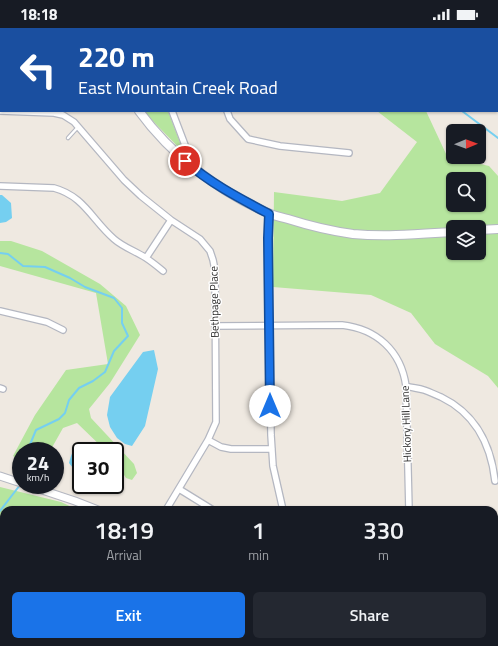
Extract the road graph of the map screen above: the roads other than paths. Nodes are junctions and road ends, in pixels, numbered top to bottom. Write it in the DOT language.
graph roads {
  1 [pos="27,112"];
  2 [pos="140,112"];
  3 [pos="172,112"];
  4 [pos="227,112"];
  5 [pos="78,126"];
  6 [pos="68,138"];
  7 [pos="349,154"];
  8 [pos="194,168"];
  9 [pos="0,186"];
  10 [pos="269,214"];
  11 [pos="171,220"];
  12 [pos="498,229"];
  13 [pos="486,230"];
  14 [pos="446,232"];
  15 [pos="146,258"];
  16 [pos="163,270"];
  17 [pos="1,311"];
  18 [pos="0,318"];
  19 [pos="270,325"];
  20 [pos="215,326"];
  21 [pos="63,330"];
  22 [pos="406,386"];
  23 [pos="208,440"];
  24 [pos="272,449"];
  25 [pos="2,477"];
  26 [pos="12,480"];
  27 [pos="496,482"];
  28 [pos="179,489"];
  29 [pos="53,494"];
  30 [pos="87,506"];
  31 [pos="168,506"];
  32 [pos="207,506"];
  33 [pos="282,506"];
  34 [pos="409,506"];
  1 -- 5 [label="street, Bethpage Place"];
  2 -- 8 [label="main road"];
  3 -- 8 [label="street"];
  4 -- 7 [label="street"];
  5 -- 6 [label="lane"];
  5 -- 11 [label="street, Bethpage Place"];
  8 -- 10 [label="main road"];
  9 -- 15 [label="street"];
  10 -- 14 [label="main road"];
  10 -- 19 [label="street"];
  11 -- 15 [label="street"];
  11 -- 20 [label="street, Bethpage Place"];
  12 -- 13 [label="main road"];
  15 -- 16 [label="street"];
  17 -- 18 [label="street"];
  17 -- 21 [label="street"];
  19 -- 20 [label="street, Hickory Hill Lane"];
  19 -- 22 [label="street, Hickory Hill Lane"];
  19 -- 24 [label="street"];
  20 -- 23 [label="street, Bethpage Place"];
  22 -- 27 [label="street"];
  22 -- 34 [label="street, Hickory Hill Lane"];
  23 -- 24 [label="street"];
  23 -- 28 [label="street, Bethpage Place"];
  24 -- 33 [label="street"];
  25 -- 26 [label="street"];
  28 -- 31 [label="street, Bethpage Place"];
  28 -- 32 [label="street"];
  29 -- 30 [label="street"];
}
